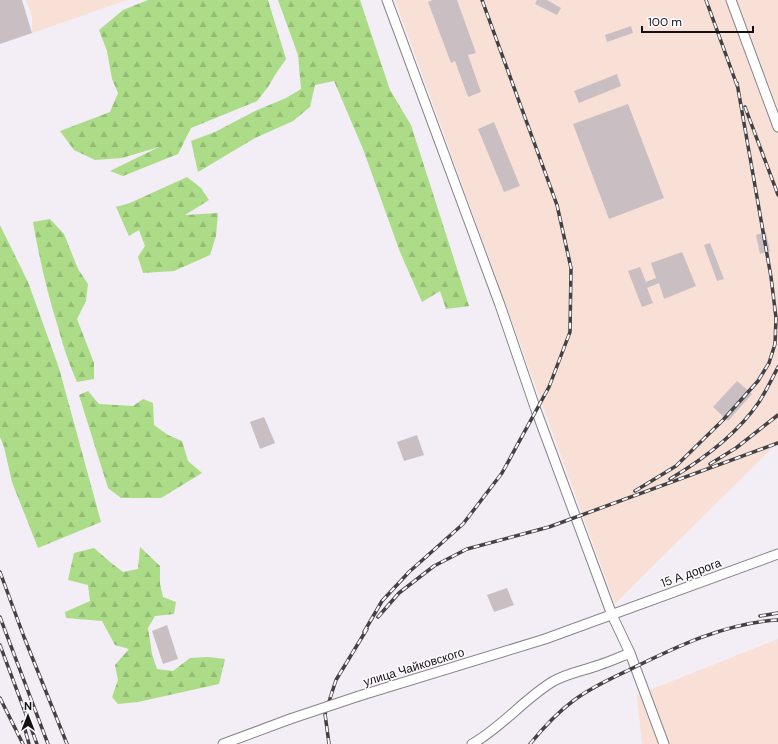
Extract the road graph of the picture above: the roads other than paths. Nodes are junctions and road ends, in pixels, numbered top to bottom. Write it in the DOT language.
graph roads {
  1 [pos="387,0"];
  2 [pos="731,0"];
  3 [pos="778,127"];
  4 [pos="778,554"];
  5 [pos="612,615"];
  6 [pos="630,653"];
  7 [pos="223,744"];
  8 [pos="472,744"];
  9 [pos="664,744"];
  1 -- 5 [label="street"];
  2 -- 3 [label="street"];
  4 -- 5 [label="street, 15 А дорога"];
  5 -- 6 [label="street"];
  5 -- 7 [label="street, улица Чайковского, bridge"];
  6 -- 8 [label="street"];
  6 -- 9 [label="street"];
}
